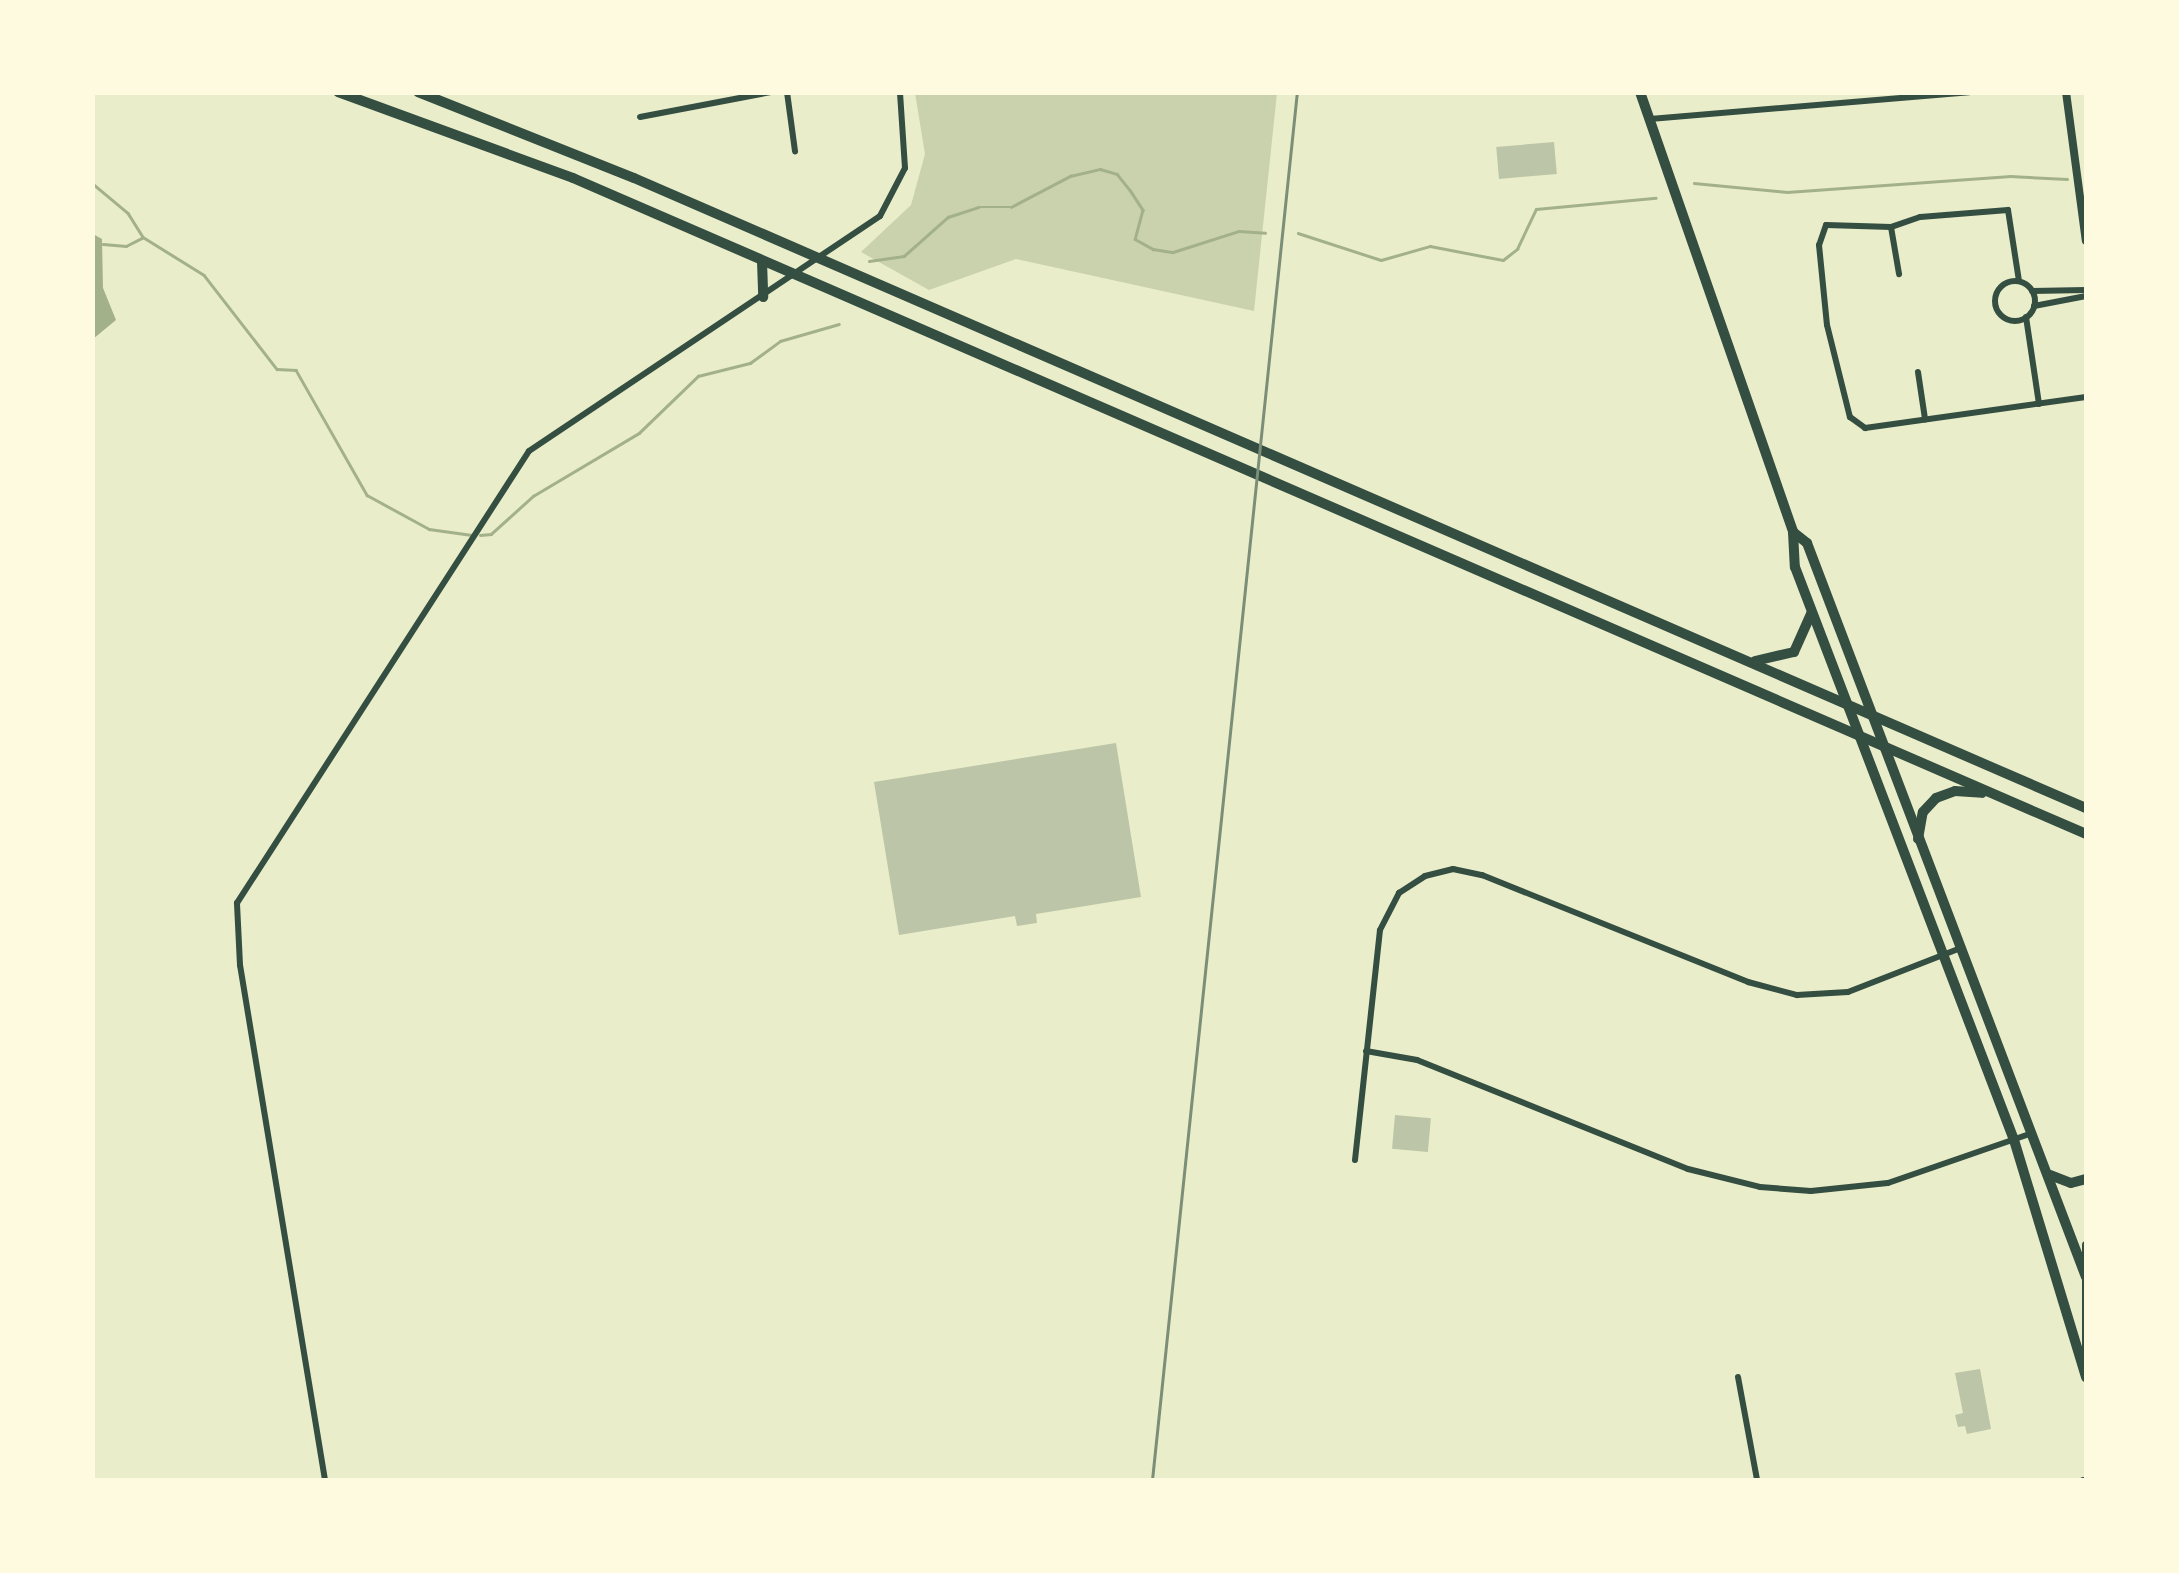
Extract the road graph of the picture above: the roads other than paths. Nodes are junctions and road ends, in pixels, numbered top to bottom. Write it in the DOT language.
graph roads {
  1 [pos="338,92"];
  2 [pos="418,92"];
  3 [pos="770,92"];
  4 [pos="786,92"];
  5 [pos="900,92"];
  6 [pos="1640,92"];
  7 [pos="1846,92"];
  8 [pos="1969,92"];
  9 [pos="2066,92"];
  10 [pos="1936,93"];
  11 [pos="1848,102"];
  12 [pos="640,117"];
  13 [pos="1650,119"];
  14 [pos="796,151"];
  15 [pos="634,178"];
  16 [pos="623,201"];
  17 [pos="1891,227"];
  18 [pos="2086,241"];
  19 [pos="762,260"];
  20 [pos="820,260"];
  21 [pos="1899,274"];
  22 [pos="796,275"];
  23 [pos="2019,281"];
  24 [pos="2032,291"];
  25 [pos="2086,293"];
  26 [pos="763,297"];
  27 [pos="2034,306"];
  28 [pos="2026,317"];
  29 [pos="1019,346"];
  30 [pos="1009,369"];
  31 [pos="1918,372"];
  32 [pos="2086,397"];
  33 [pos="2039,404"];
  34 [pos="1925,420"];
  35 [pos="1793,532"];
  36 [pos="1608,597"];
  37 [pos="1811,614"];
  38 [pos="1597,621"];
  39 [pos="1753,661"];
  40 [pos="1845,702"];
  41 [pos="1869,712"];
  42 [pos="1858,735"];
  43 [pos="1882,745"];
  44 [pos="2005,799"];
  45 [pos="2086,808"];
  46 [pos="2086,834"];
  47 [pos="1918,839"];
  48 [pos="1961,948"];
  49 [pos="1944,954"];
  50 [pos="1366,1051"];
  51 [pos="2033,1133"];
  52 [pos="2014,1140"];
  53 [pos="1355,1160"];
  54 [pos="2049,1174"];
  55 [pos="2086,1179"];
  56 [pos="2086,1246"];
  57 [pos="2085,1272"];
  58 [pos="2086,1364"];
  59 [pos="1738,1377"];
  60 [pos="2086,1377"];
  61 [pos="325,1480"];
  62 [pos="1757,1480"];
  1 -- 16 [label="main road"];
  2 -- 15 [label="main road"];
  3 -- 12 [label="street"];
  4 -- 14 [label="street"];
  5 -- 20 [label="street"];
  6 -- 13 [label="main road"];
  7 -- 11 [label="street"];
  8 -- 10 [label="street"];
  9 -- 18 [label="street"];
  10 -- 11 [label="street"];
  11 -- 13 [label="street"];
  13 -- 35 [label="main road"];
  15 -- 16 [label="main road"];
  15 -- 20 [label="main road"];
  16 -- 19 [label="main road"];
  17 -- 21 [label="street"];
  17 -- 23 [label="street"];
  17 -- 34 [label="street"];
  19 -- 22 [label="main road"];
  19 -- 26 [label="main road"];
  20 -- 22 [label="street"];
  20 -- 29 [label="main road"];
  22 -- 26 [label="street"];
  22 -- 30 [label="main road"];
  23 -- 24 [label="street"];
  23 -- 28 [label="street"];
  24 -- 25 [label="street"];
  24 -- 27 [label="street"];
  25 -- 27 [label="street"];
  26 -- 61 [label="street"];
  27 -- 28 [label="street"];
  28 -- 33 [label="street"];
  29 -- 30 [label="main road"];
  29 -- 36 [label="main road"];
  30 -- 38 [label="main road"];
  31 -- 34 [label="street"];
  32 -- 33 [label="street"];
  33 -- 34 [label="street"];
  35 -- 37 [label="main road"];
  35 -- 41 [label="main road"];
  36 -- 38 [label="main road"];
  36 -- 39 [label="main road"];
  37 -- 39 [label="main road"];
  37 -- 40 [label="main road"];
  38 -- 42 [label="main road"];
  39 -- 40 [label="main road"];
  40 -- 41 [label="main road"];
  40 -- 42 [label="main road"];
  41 -- 43 [label="main road"];
  41 -- 45 [label="main road"];
  42 -- 43 [label="main road"];
  42 -- 49 [label="main road"];
  43 -- 44 [label="main road"];
  43 -- 47 [label="main road"];
  44 -- 46 [label="main road"];
  44 -- 47 [label="main road"];
  47 -- 48 [label="main road"];
  48 -- 49 [label="street"];
  48 -- 51 [label="main road"];
  49 -- 50 [label="street"];
  49 -- 52 [label="main road"];
  50 -- 52 [label="street"];
  50 -- 53 [label="street"];
  51 -- 52 [label="street"];
  51 -- 54 [label="main road"];
  52 -- 60 [label="main road"];
  54 -- 55 [label="main road"];
  54 -- 57 [label="main road"];
  56 -- 57 [label="street"];
  57 -- 58 [label="street"];
  59 -- 62 [label="street"];
}
